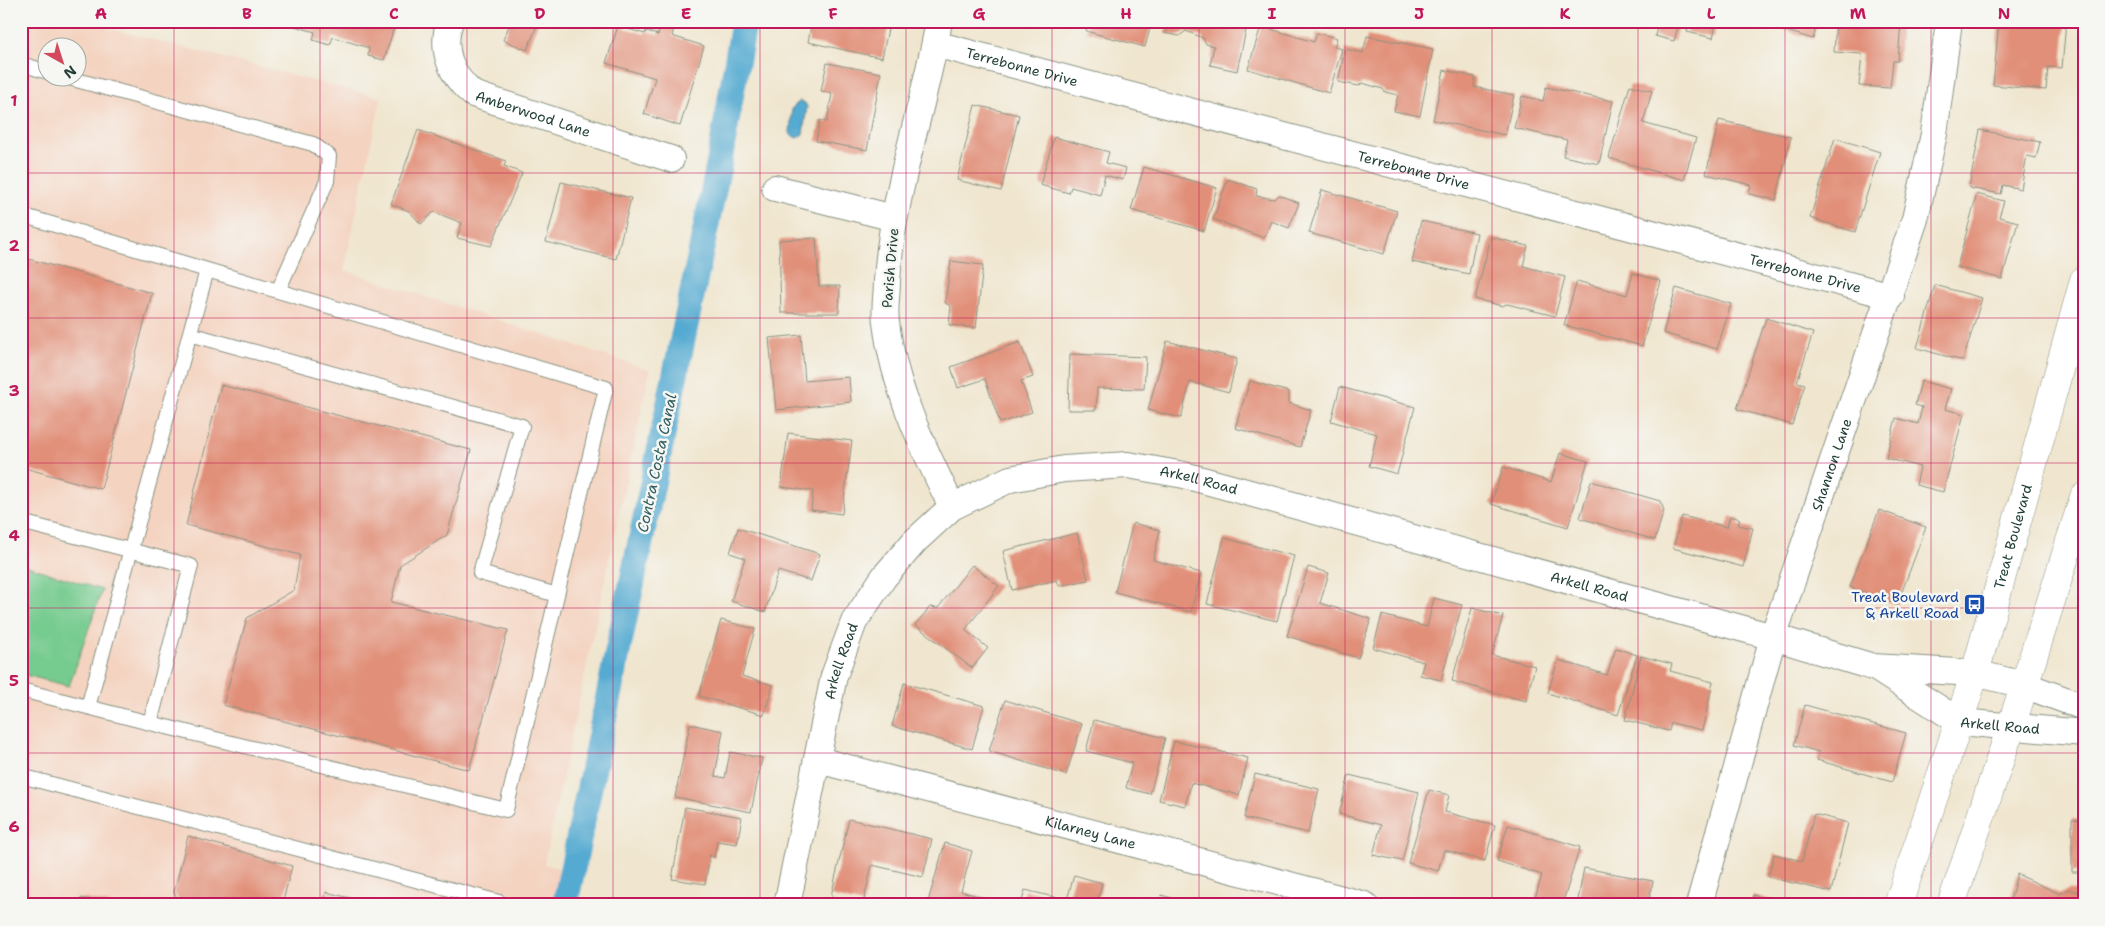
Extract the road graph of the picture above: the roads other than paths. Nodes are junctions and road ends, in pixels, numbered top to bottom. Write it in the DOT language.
graph roads {
  1 [pos="450,21"];
  2 [pos="1949,21"];
  3 [pos="937,32"];
  4 [pos="21,64"];
  5 [pos="38,69"];
  6 [pos="88,83"];
  7 [pos="671,159"];
  8 [pos="775,188"];
  9 [pos="21,215"];
  10 [pos="894,218"];
  11 [pos="207,270"];
  12 [pos="2084,280"];
  13 [pos="278,291"];
  14 [pos="1891,296"];
  15 [pos="190,334"];
  16 [pos="2084,497"];
  17 [pos="952,507"];
  18 [pos="21,522"];
  19 [pos="131,550"];
  20 [pos="557,595"];
  21 [pos="1773,637"];
  22 [pos="1873,667"];
  23 [pos="1975,673"];
  24 [pos="2024,686"];
  25 [pos="21,690"];
  26 [pos="2084,706"];
  27 [pos="88,707"];
  28 [pos="1960,722"];
  29 [pos="150,723"];
  30 [pos="2011,727"];
  31 [pos="2084,733"];
  32 [pos="818,760"];
  33 [pos="21,776"];
  34 [pos="498,905"];
  35 [pos="787,905"];
  36 [pos="1364,905"];
  37 [pos="1699,905"];
  38 [pos="1898,905"];
  39 [pos="1950,905"];
  1 -- 7 [label="street, Amberwood Lane"];
  2 -- 14 [label="street, Shannon Lane"];
  3 -- 10 [label="street, Parish Drive"];
  3 -- 14 [label="street, Terrebonne Drive"];
  4 -- 5 [label="lane"];
  6 -- 13 [label="lane"];
  8 -- 10 [label="street"];
  9 -- 11 [label="lane"];
  10 -- 17 [label="street, Parish Drive"];
  11 -- 13 [label="lane"];
  11 -- 15 [label="lane"];
  12 -- 23 [label="main road, Treat Boulevard"];
  13 -- 20 [label="lane"];
  14 -- 21 [label="street, Shannon Lane"];
  15 -- 19 [label="lane"];
  15 -- 20 [label="lane"];
  16 -- 24 [label="main road"];
  17 -- 21 [label="street, Arkell Road"];
  17 -- 32 [label="street, Arkell Road"];
  18 -- 19 [label="lane"];
  19 -- 27 [label="lane"];
  19 -- 29 [label="lane"];
  20 -- 29 [label="lane"];
  21 -- 22 [label="street, Arkell Road"];
  21 -- 37 [label="street, Shannon Lane"];
  22 -- 23 [label="street, Arkell Road"];
  22 -- 28 [label="street, Arkell Road"];
  23 -- 24 [label="street, Arkell Road"];
  23 -- 28 [label="main road, Treat Boulevard"];
  24 -- 26 [label="street, Arkell Road"];
  24 -- 30 [label="main road"];
  25 -- 27 [label="lane"];
  27 -- 29 [label="lane"];
  28 -- 30 [label="street, Arkell Road"];
  28 -- 38 [label="main road, Treat Boulevard"];
  30 -- 31 [label="street, Arkell Road"];
  30 -- 39 [label="main road"];
  32 -- 35 [label="street, Arkell Road"];
  32 -- 36 [label="street, Kilarney Lane"];
  33 -- 34 [label="lane"];
}
